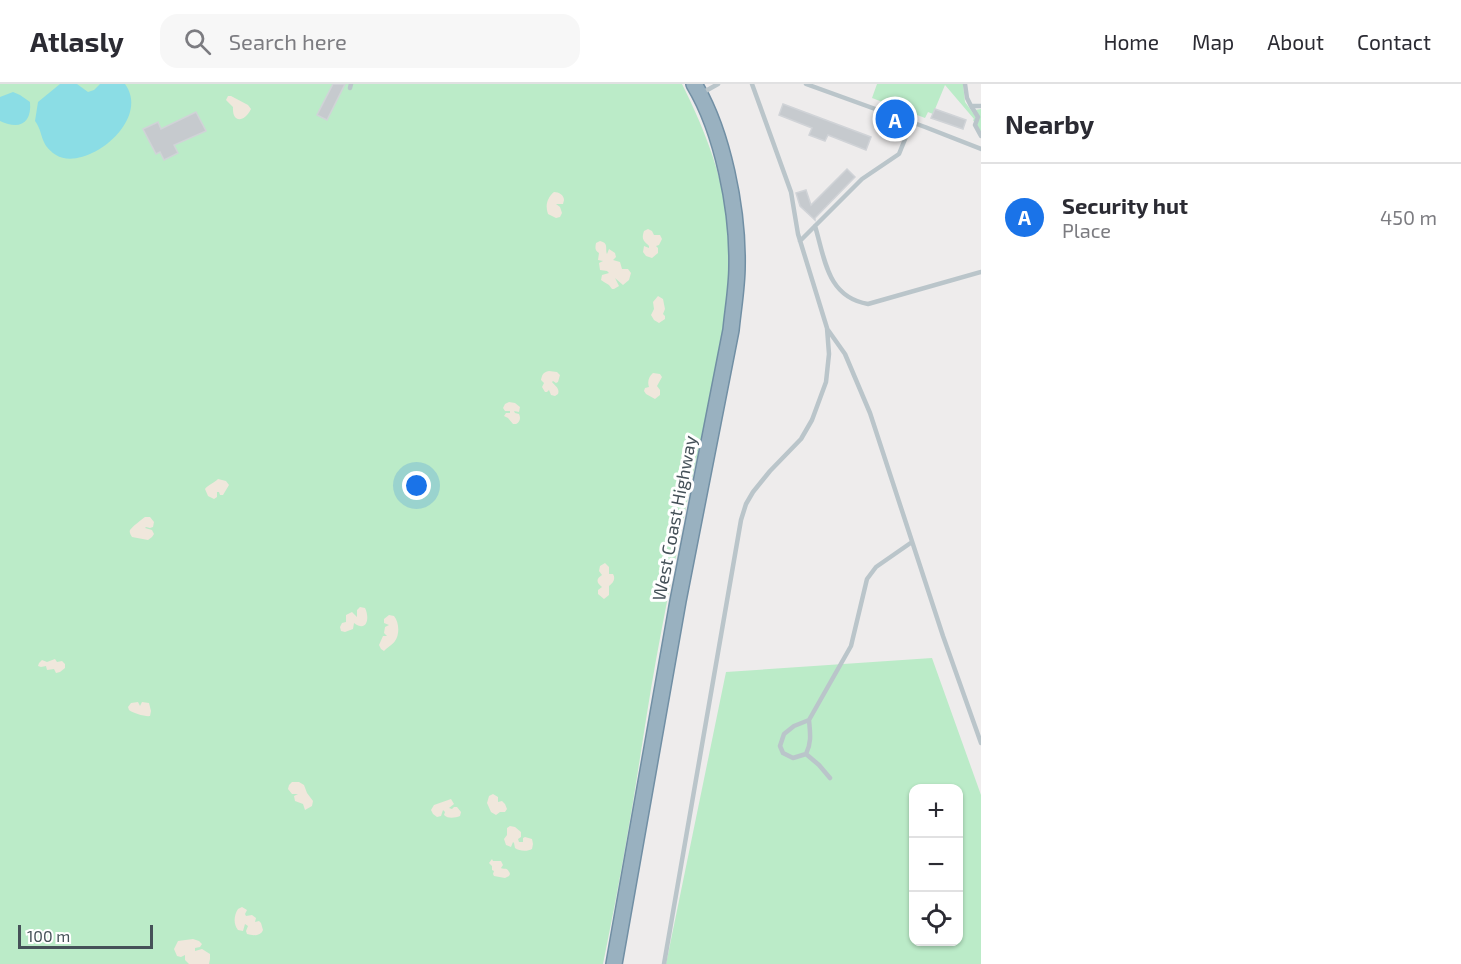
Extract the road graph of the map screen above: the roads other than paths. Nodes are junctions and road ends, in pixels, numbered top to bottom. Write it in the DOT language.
graph roads {
  1 [pos="718,84"];
  2 [pos="752,84"];
  3 [pos="806,84"];
  4 [pos="965,84"];
  5 [pos="697,89"];
  6 [pos="971,106"];
  7 [pos="981,106"];
  8 [pos="912,122"];
  9 [pos="981,136"];
  10 [pos="981,149"];
  11 [pos="815,226"];
  12 [pos="800,241"];
  13 [pos="981,272"];
  14 [pos="827,328"];
  15 [pos="912,542"];
  16 [pos="809,720"];
  17 [pos="981,743"];
  18 [pos="806,754"];
  19 [pos="830,778"];
  20 [pos="614,964"];
  21 [pos="664,964"];
  1 -- 5 [label="lane"];
  2 -- 12 [label="lane"];
  3 -- 8 [label="lane"];
  4 -- 6 [label="lane"];
  5 -- 20 [label="highway, West Coast Highway"];
  6 -- 7 [label="lane"];
  6 -- 9 [label="lane"];
  8 -- 10 [label="lane"];
  8 -- 11 [label="lane"];
  11 -- 12 [label="lane"];
  11 -- 13 [label="lane"];
  12 -- 14 [label="lane"];
  14 -- 15 [label="lane"];
  14 -- 21 [label="lane"];
  15 -- 16 [label="lane"];
  15 -- 17 [label="lane"];
  16 -- 18 [label="lane"];
  16 -- 18 [label="lane"];
  18 -- 19 [label="lane"];
}
